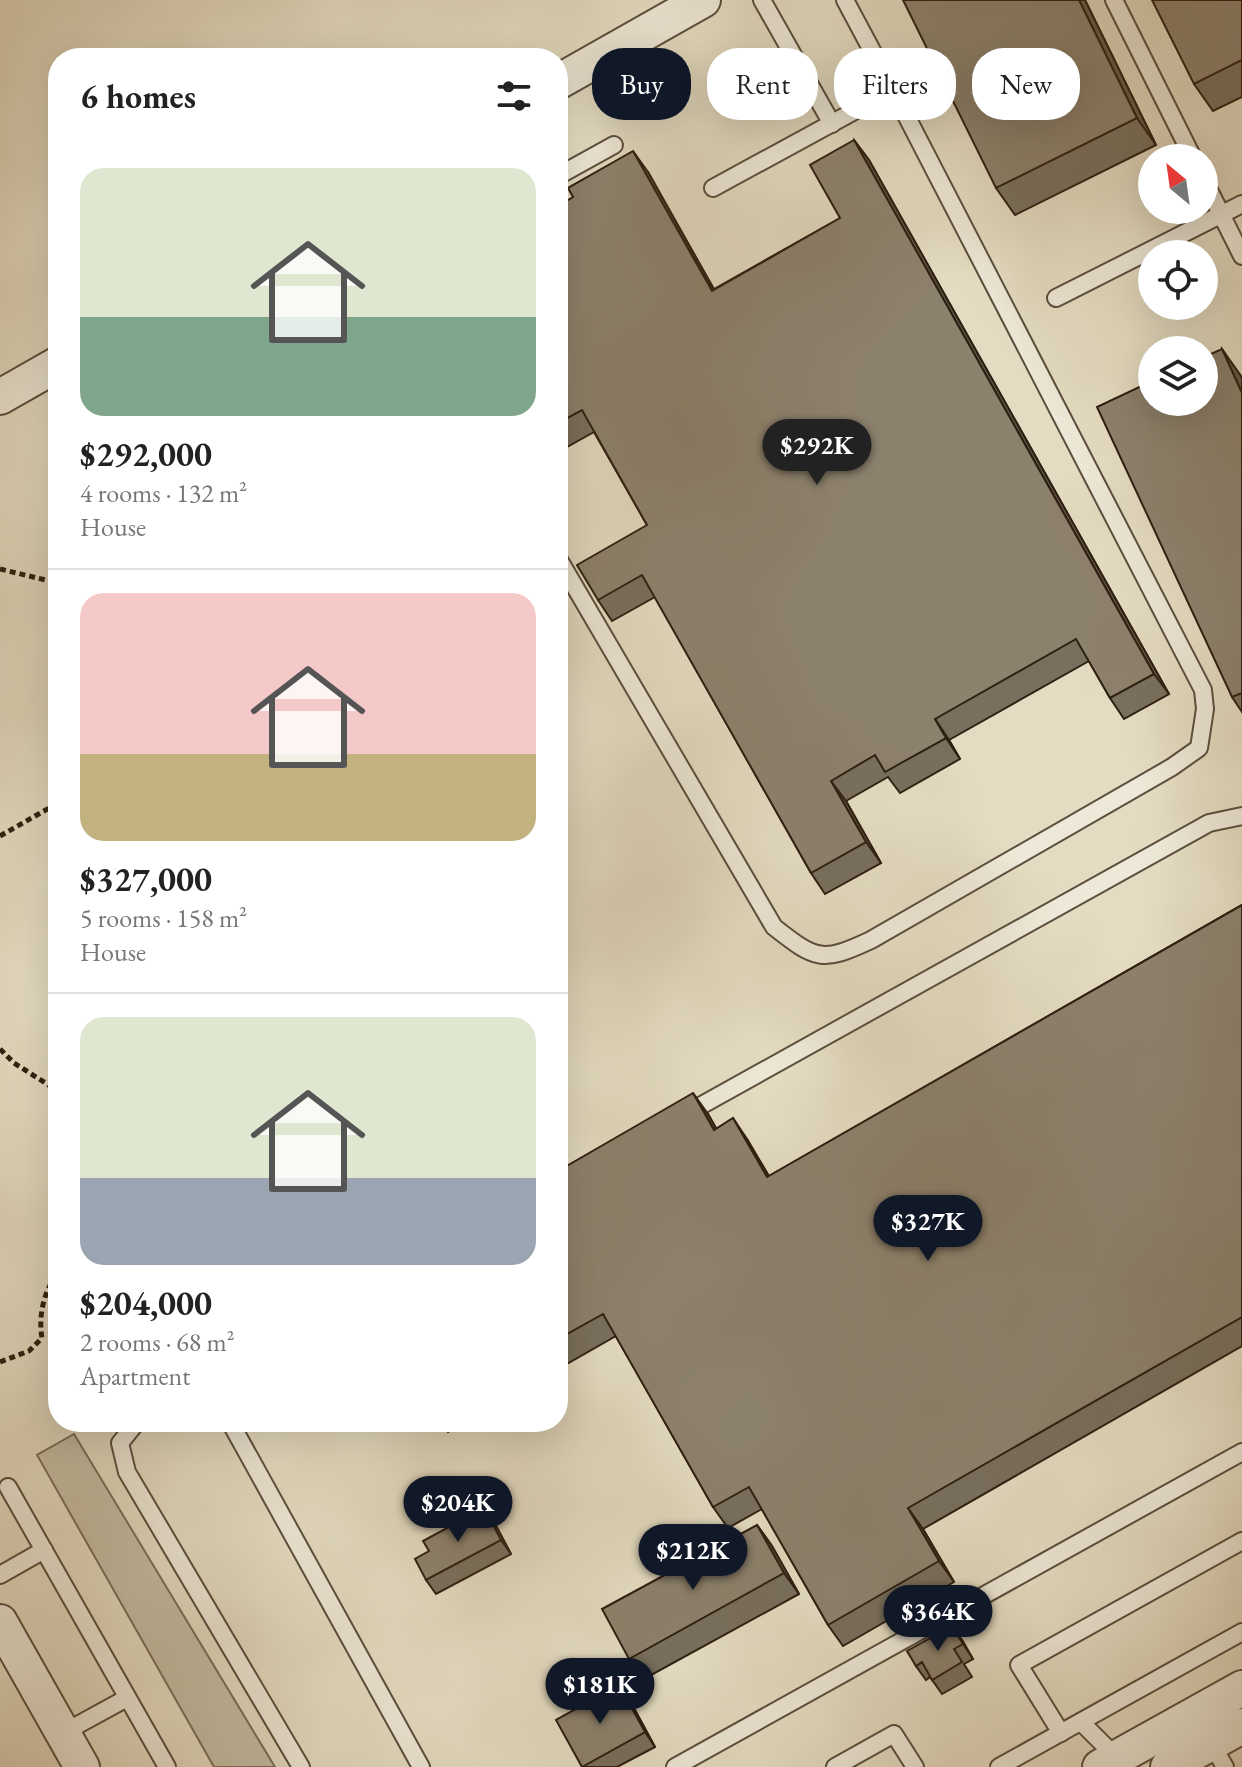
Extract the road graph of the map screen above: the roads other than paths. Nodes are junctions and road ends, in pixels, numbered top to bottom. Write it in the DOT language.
graph roads {
  1 [pos="703,0"];
  2 [pos="762,0"];
  3 [pos="845,0"];
  4 [pos="1121,2"];
  5 [pos="871,48"];
  6 [pos="568,76"];
  7 [pos="839,120"];
  8 [pos="908,120"];
  9 [pos="832,124"];
  10 [pos="1187,144"];
  11 [pos="614,145"];
  12 [pos="568,170"];
  13 [pos="713,188"];
  14 [pos="1242,204"];
  15 [pos="1218,209"];
  16 [pos="1221,215"];
  17 [pos="1242,256"];
  18 [pos="1056,298"];
  19 [pos="48,376"];
  20 [pos="0,397"];
  21 [pos="568,575"];
  22 [pos="1242,816"];
  23 [pos="669,1124"];
  24 [pos="129,1432"];
  25 [pos="236,1432"];
  26 [pos="1242,1452"];
  27 [pos="8,1487"];
  28 [pos="1242,1541"];
  29 [pos="44,1550"];
  30 [pos="0,1575"];
  31 [pos="0,1622"];
  32 [pos="1242,1632"];
  33 [pos="1242,1688"];
  34 [pos="127,1698"];
  35 [pos="1081,1722"];
  36 [pos="1242,1726"];
  37 [pos="63,1733"];
  38 [pos="1061,1733"];
  39 [pos="1218,1755"];
  40 [pos="1108,1762"];
  41 [pos="82,1767"];
  42 [pos="167,1767"];
  43 [pos="301,1767"];
  44 [pos="421,1767"];
  45 [pos="675,1767"];
  46 [pos="835,1767"];
  47 [pos="915,1767"];
  48 [pos="999,1767"];
  49 [pos="1168,1767"];
  1 -- 6 [label="street"];
  2 -- 9 [label="lane"];
  3 -- 5 [label="lane"];
  4 -- 10 [label="lane"];
  7 -- 9 [label="lane"];
  8 -- 21 [label="lane"];
  9 -- 13 [label="lane"];
  11 -- 12 [label="lane"];
  14 -- 16 [label="lane"];
  15 -- 16 [label="lane"];
  16 -- 17 [label="lane"];
  16 -- 18 [label="lane"];
  19 -- 20 [label="street"];
  22 -- 23 [label="lane"];
  24 -- 43 [label="lane"];
  25 -- 44 [label="lane"];
  26 -- 45 [label="lane"];
  27 -- 29 [label="lane"];
  28 -- 38 [label="lane"];
  29 -- 30 [label="lane"];
  29 -- 34 [label="lane"];
  31 -- 37 [label="street"];
  32 -- 35 [label="lane"];
  33 -- 40 [label="street"];
  34 -- 37 [label="lane"];
  34 -- 42 [label="lane"];
  35 -- 38 [label="lane"];
  35 -- 40 [label="lane"];
  36 -- 39 [label="street"];
  37 -- 41 [label="street"];
  38 -- 48 [label="lane"];
  39 -- 49 [label="street"];
  46 -- 47 [label="lane"];
}
